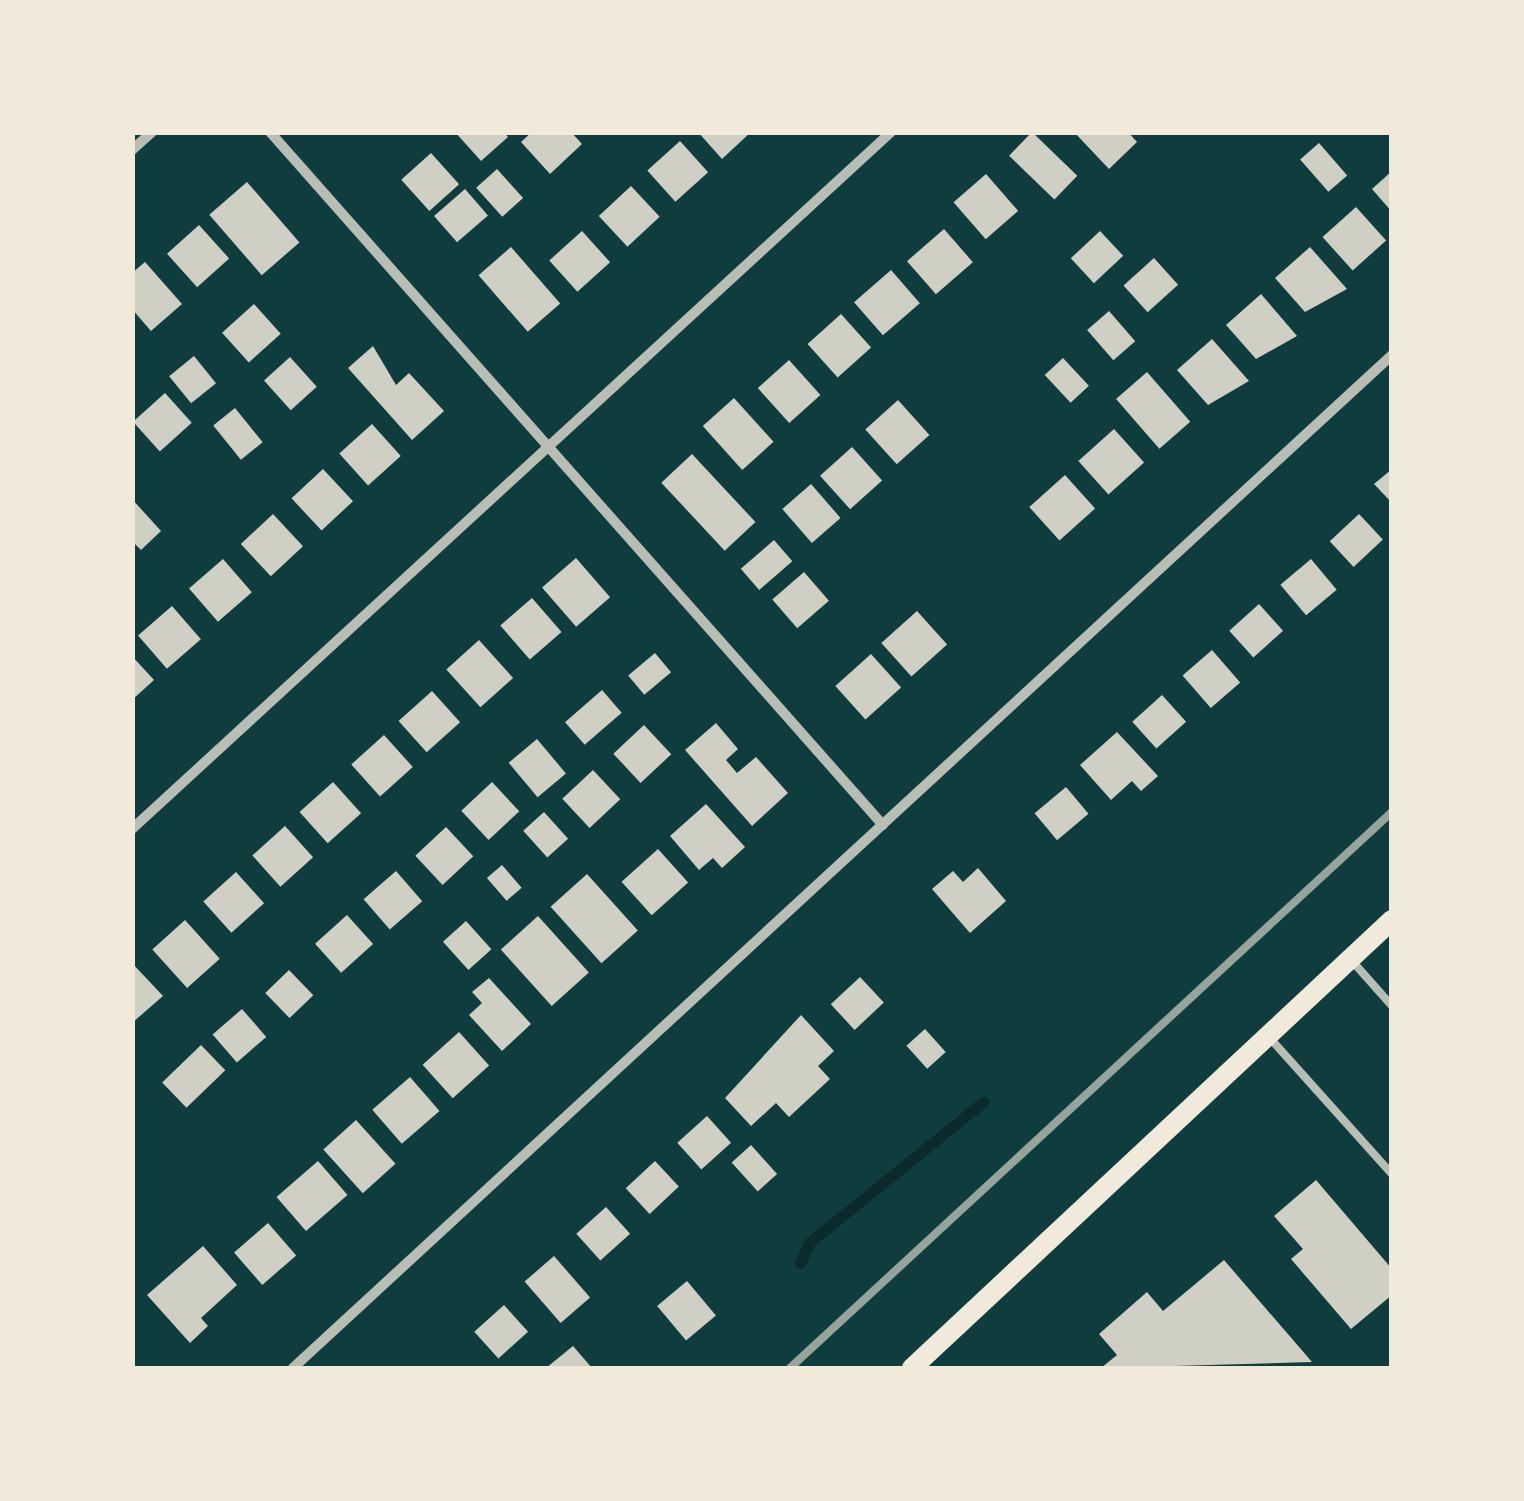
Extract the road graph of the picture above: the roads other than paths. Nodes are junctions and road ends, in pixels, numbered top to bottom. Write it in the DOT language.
graph roads {
  1 [pos="152,132"];
  2 [pos="270,132"];
  3 [pos="891,132"];
  4 [pos="132,150"];
  5 [pos="1392,354"];
  6 [pos="547,445"];
  7 [pos="883,826"];
  8 [pos="132,830"];
  9 [pos="1392,920"];
  10 [pos="1350,959"];
  11 [pos="1392,1006"];
  12 [pos="1268,1036"];
  13 [pos="1392,1174"];
  14 [pos="293,1368"];
  15 [pos="912,1368"];
  1 -- 4 [label="street"];
  2 -- 6 [label="street"];
  3 -- 6 [label="street"];
  5 -- 7 [label="street"];
  6 -- 7 [label="street"];
  6 -- 8 [label="street"];
  7 -- 14 [label="street"];
  9 -- 10 [label="main road"];
  10 -- 11 [label="lane"];
  10 -- 12 [label="main road"];
  12 -- 13 [label="lane"];
  12 -- 15 [label="main road"];
}
